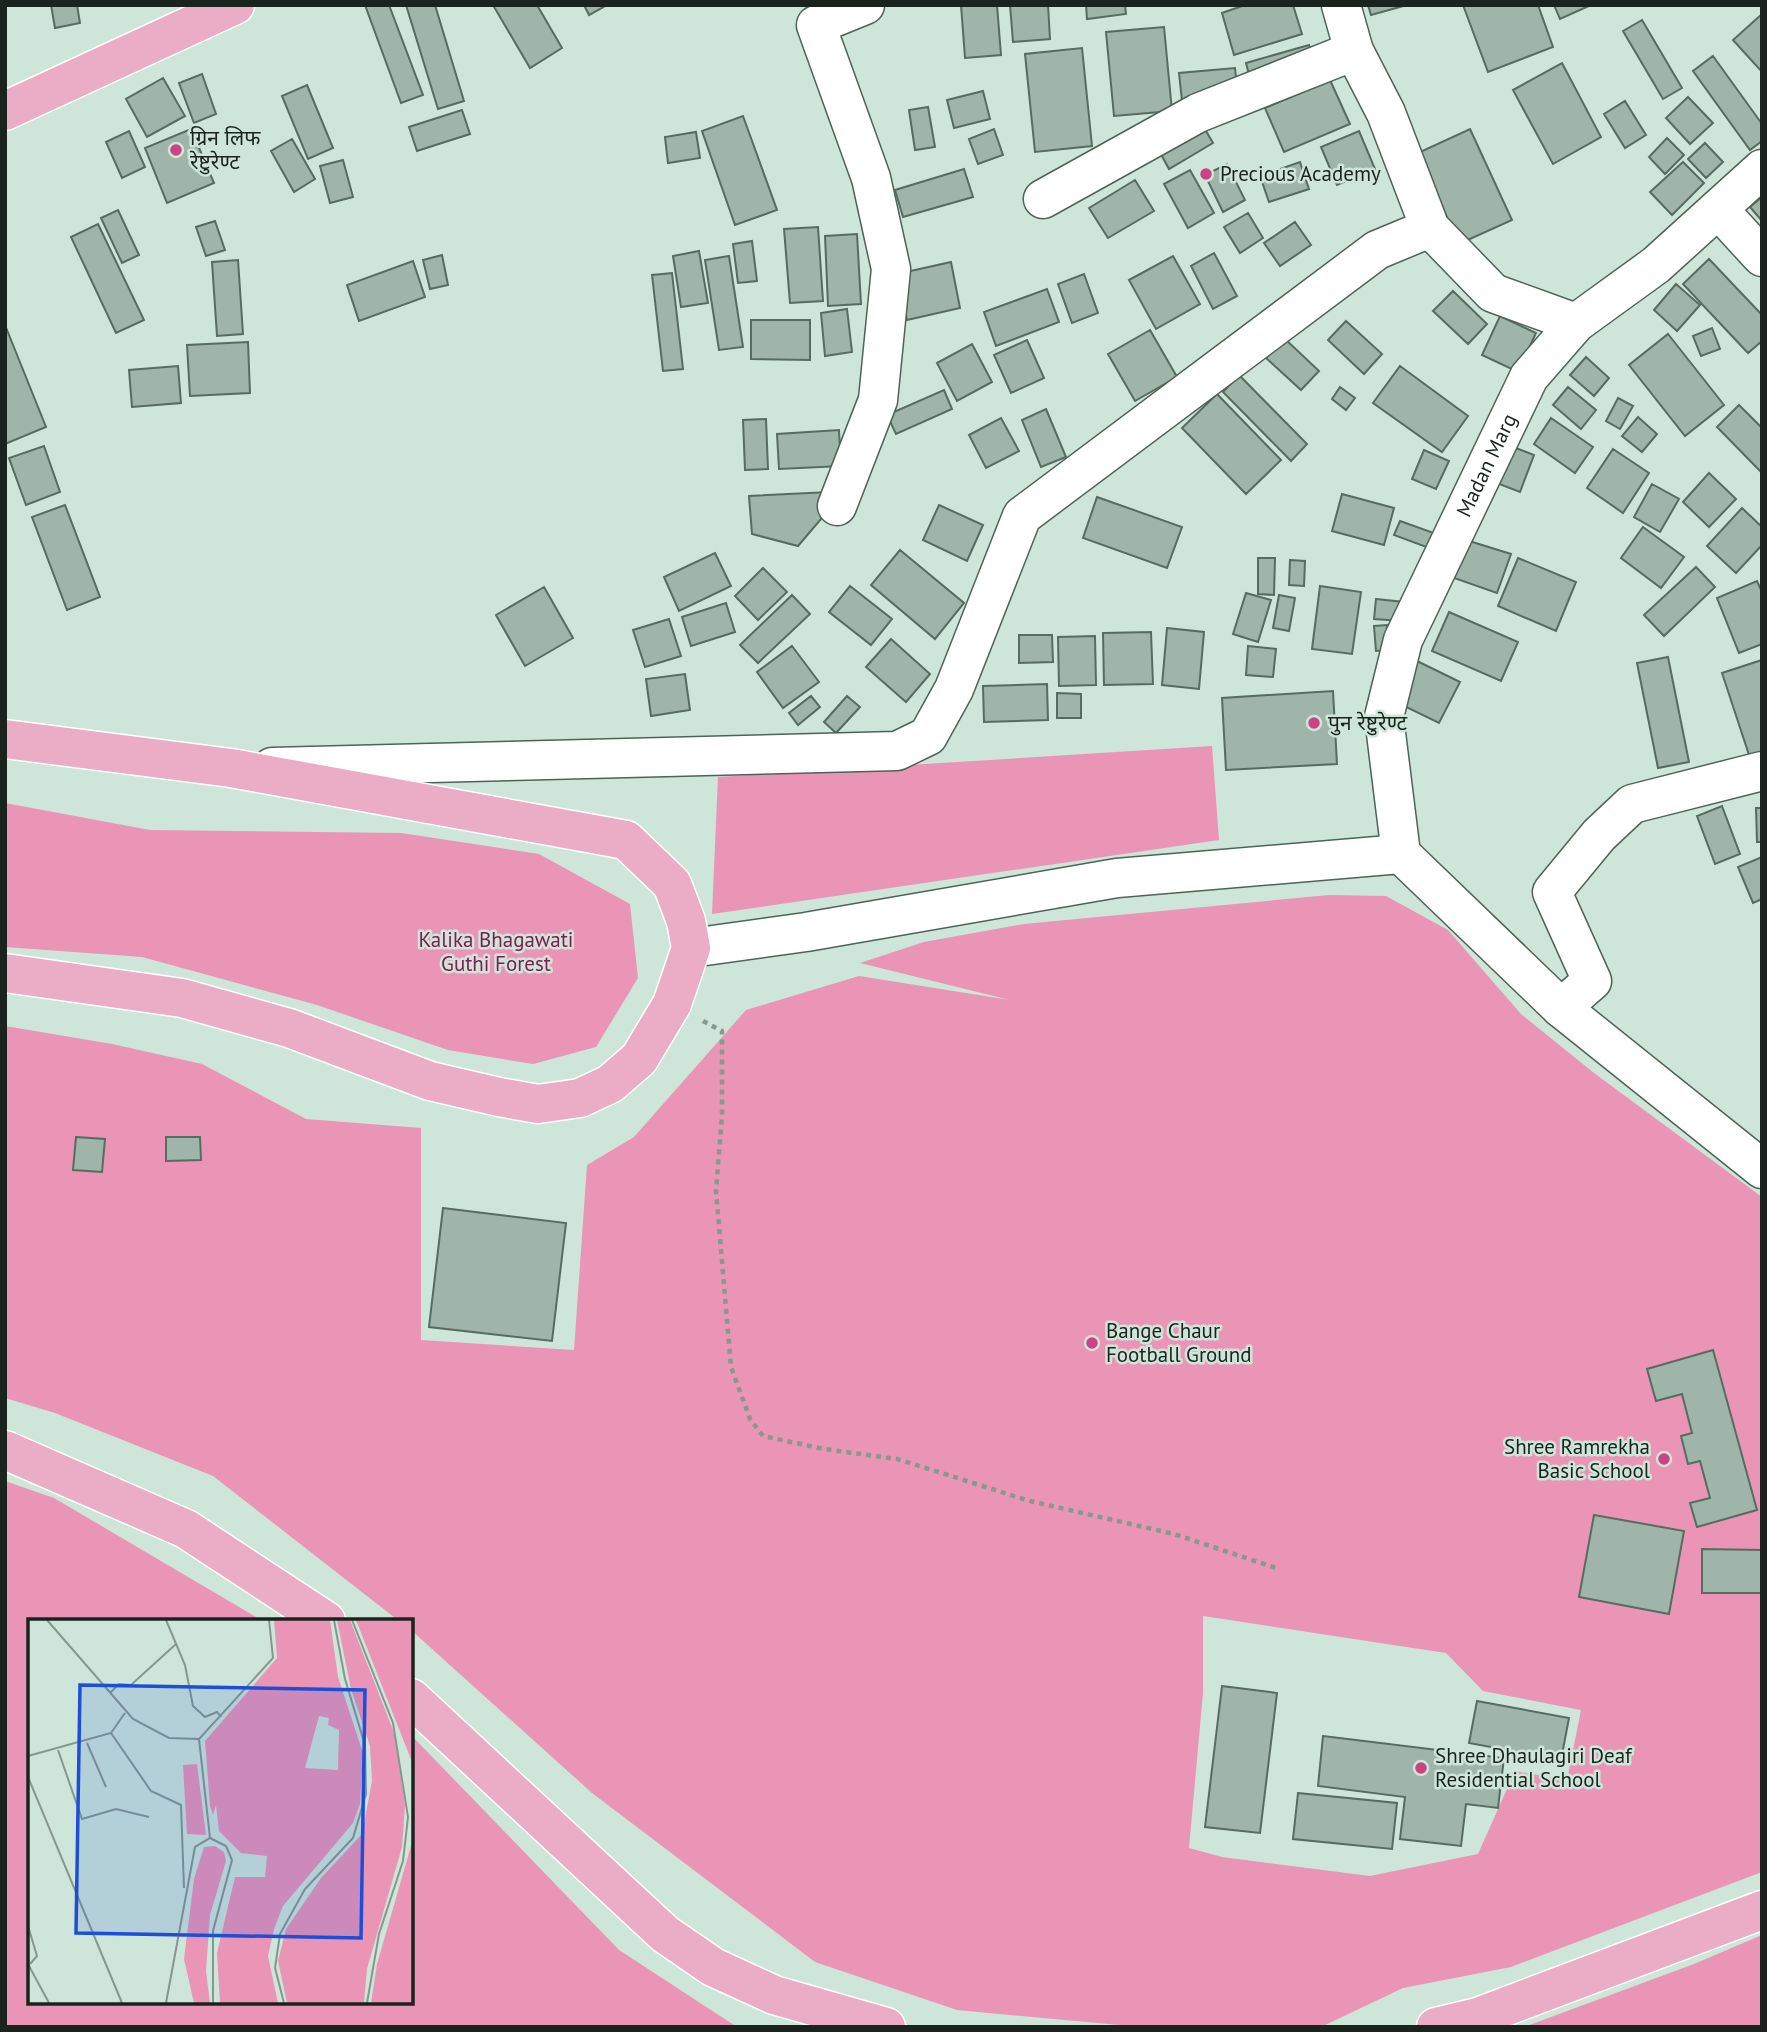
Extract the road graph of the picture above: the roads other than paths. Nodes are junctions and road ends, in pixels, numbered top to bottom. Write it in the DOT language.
graph roads {
  1 [pos="235,5"];
  2 [pos="865,5"];
  3 [pos="1341,5"];
  4 [pos="1354,51"];
  5 [pos="5,111"];
  6 [pos="1762,169"];
  7 [pos="1043,199"];
  8 [pos="1718,209"];
  9 [pos="1430,228"];
  10 [pos="1762,257"];
  11 [pos="1576,323"];
  12 [pos="837,506"];
  13 [pos="5,739"];
  14 [pos="232,768"];
  15 [pos="1762,771"];
  16 [pos="1401,854"];
  17 [pos="691,948"];
  18 [pos="5,974"];
  19 [pos="1561,1008"];
  20 [pos="1762,1169"];
  21 [pos="5,1450"];
  22 [pos="323,1619"];
  23 [pos="413,1700"];
  24 [pos="1762,1910"];
  25 [pos="886,2027"];
  26 [pos="1436,2027"];
  1 -- 5 [label="main road"];
  2 -- 12 [label="street"];
  3 -- 4 [label="street"];
  4 -- 7 [label="street"];
  4 -- 9 [label="street"];
  6 -- 8 [label="street, Madan Marg"];
  8 -- 10 [label="street"];
  8 -- 11 [label="street, Madan Marg"];
  9 -- 11 [label="street"];
  9 -- 14 [label="street"];
  11 -- 16 [label="street, Madan Marg"];
  13 -- 14 [label="main road"];
  14 -- 17 [label="main road"];
  15 -- 19 [label="street"];
  16 -- 17 [label="street"];
  16 -- 19 [label="street"];
  17 -- 18 [label="main road"];
  19 -- 20 [label="street"];
  21 -- 22 [label="main road"];
  23 -- 25 [label="main road"];
  24 -- 26 [label="main road"];
}
